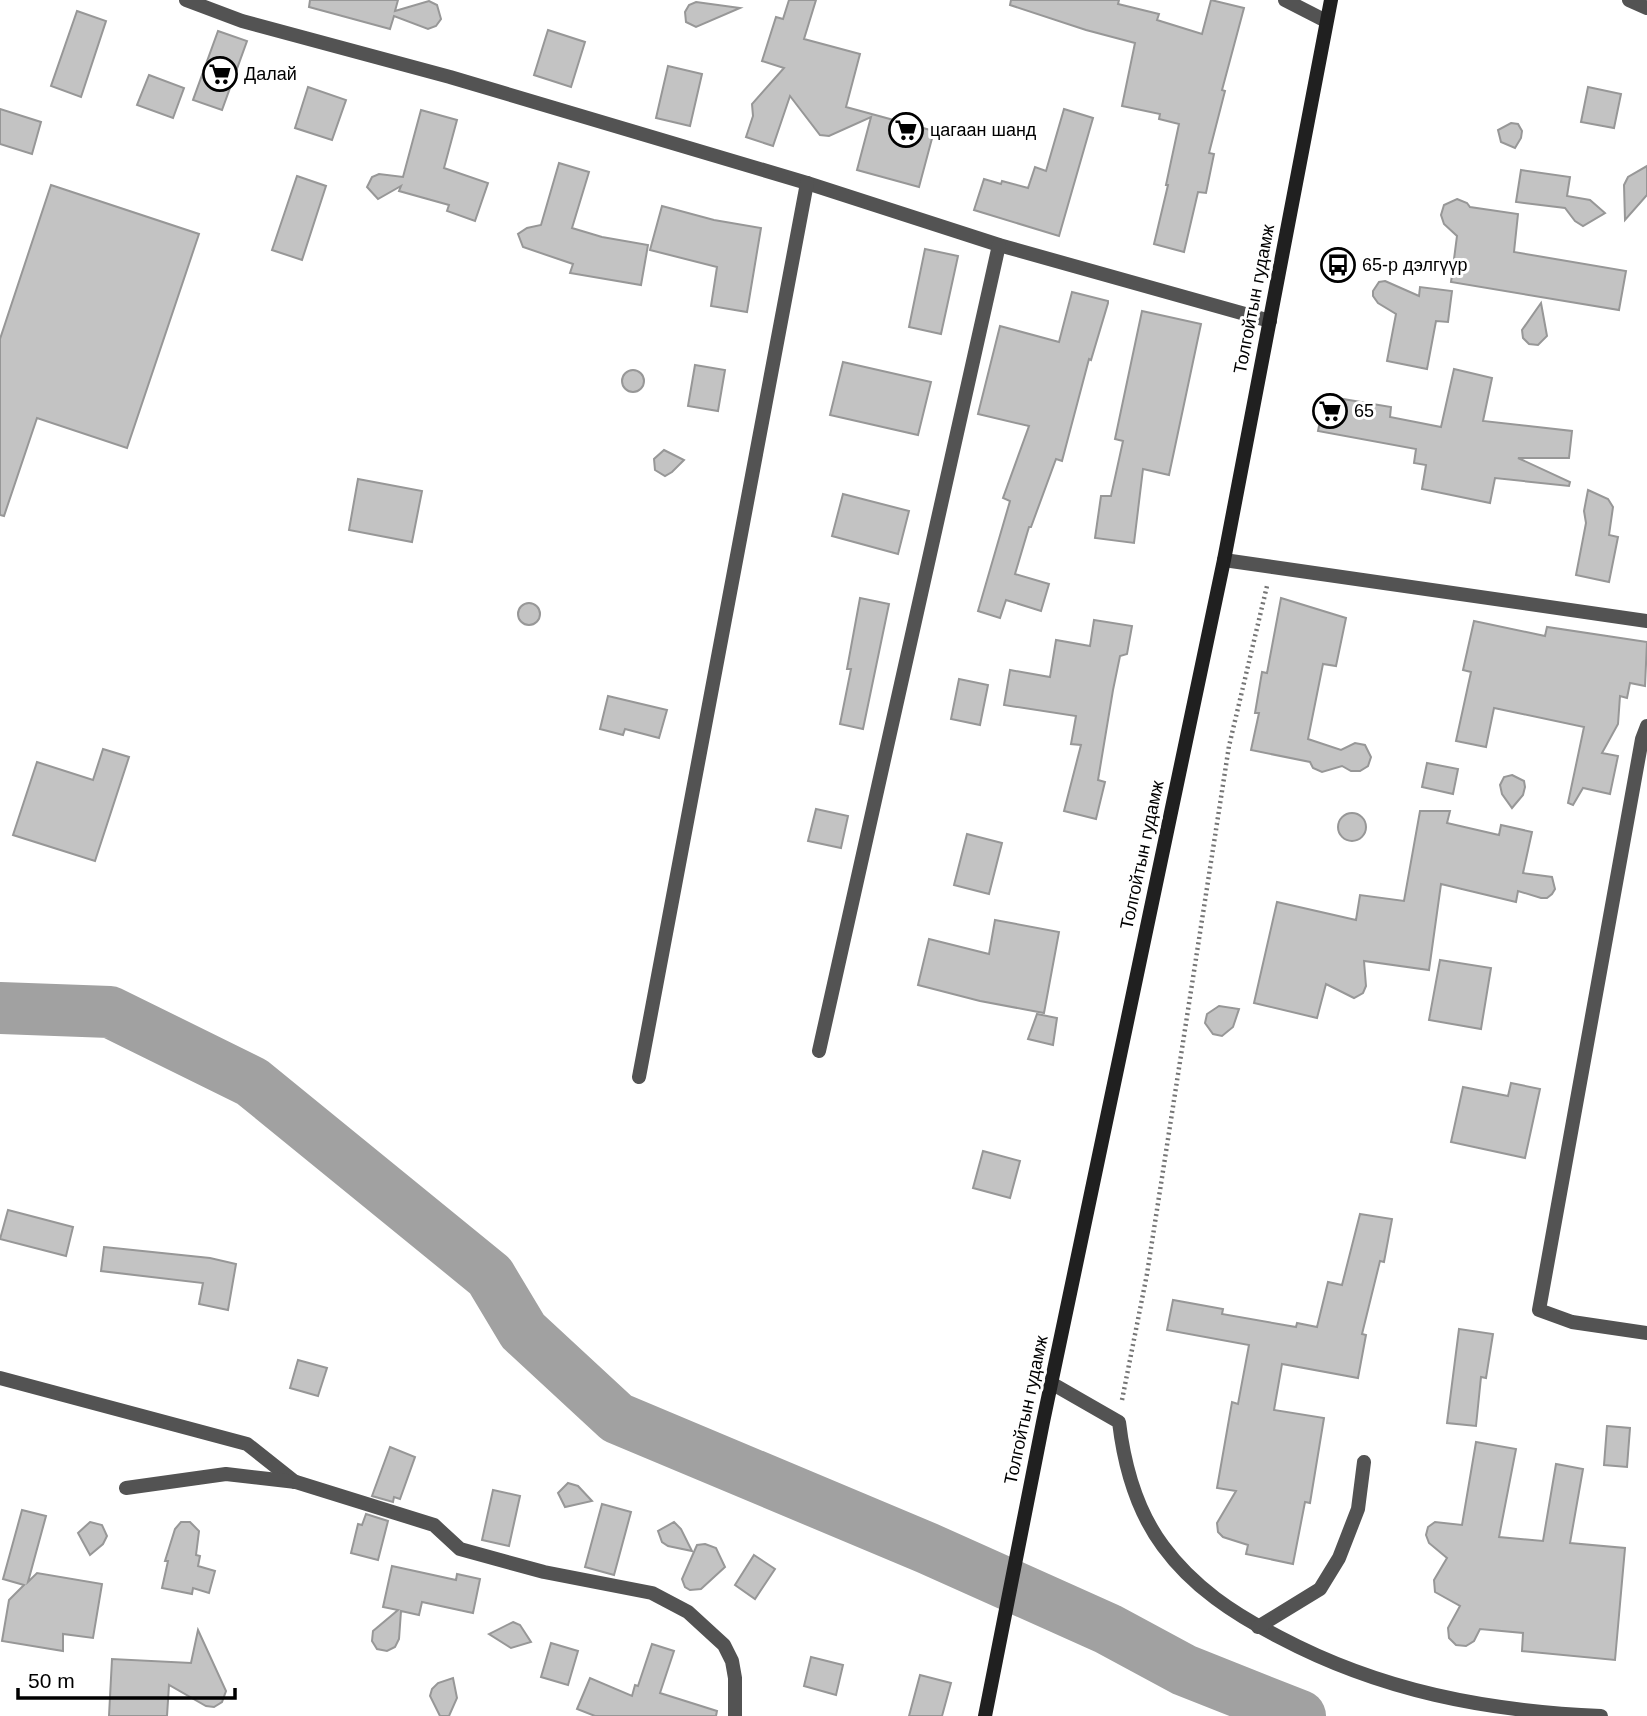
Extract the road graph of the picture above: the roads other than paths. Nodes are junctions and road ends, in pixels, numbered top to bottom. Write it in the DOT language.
graph roads {
  1 [pos="186,0"];
  2 [pos="1285,0"];
  3 [pos="1331,0"];
  4 [pos="1629,0"];
  5 [pos="1647,8"];
  6 [pos="1326,22"];
  7 [pos="807,183"];
  8 [pos="999,245"];
  9 [pos="1270,321"];
  10 [pos="1224,560"];
  11 [pos="1647,621"];
  12 [pos="1647,726"];
  13 [pos="819,1051"];
  14 [pos="639,1077"];
  15 [pos="1647,1333"];
  16 [pos="0,1378"];
  17 [pos="1051,1383"];
  18 [pos="1364,1462"];
  19 [pos="296,1482"];
  20 [pos="126,1488"];
  21 [pos="1258,1627"];
  22 [pos="735,1716"];
  23 [pos="985,1716"];
  24 [pos="1601,1716"];
  1 -- 7 [label="street"];
  2 -- 6 [label="street"];
  3 -- 6 [label="main road, Толгойтын гудамж"];
  4 -- 5 [label="street"];
  6 -- 9 [label="main road, Толгойтын гудамж"];
  7 -- 8 [label="street"];
  7 -- 14 [label="street"];
  8 -- 9 [label="street"];
  8 -- 13 [label="street"];
  9 -- 10 [label="main road, Толгойтын гудамж"];
  10 -- 11 [label="street"];
  10 -- 17 [label="main road, Толгойтын гудамж"];
  12 -- 15 [label="street"];
  16 -- 19 [label="street"];
  17 -- 21 [label="street"];
  17 -- 23 [label="main road, Толгойтын гудамж"];
  18 -- 21 [label="street"];
  19 -- 20 [label="street"];
  19 -- 22 [label="street"];
  21 -- 24 [label="street"];
}
